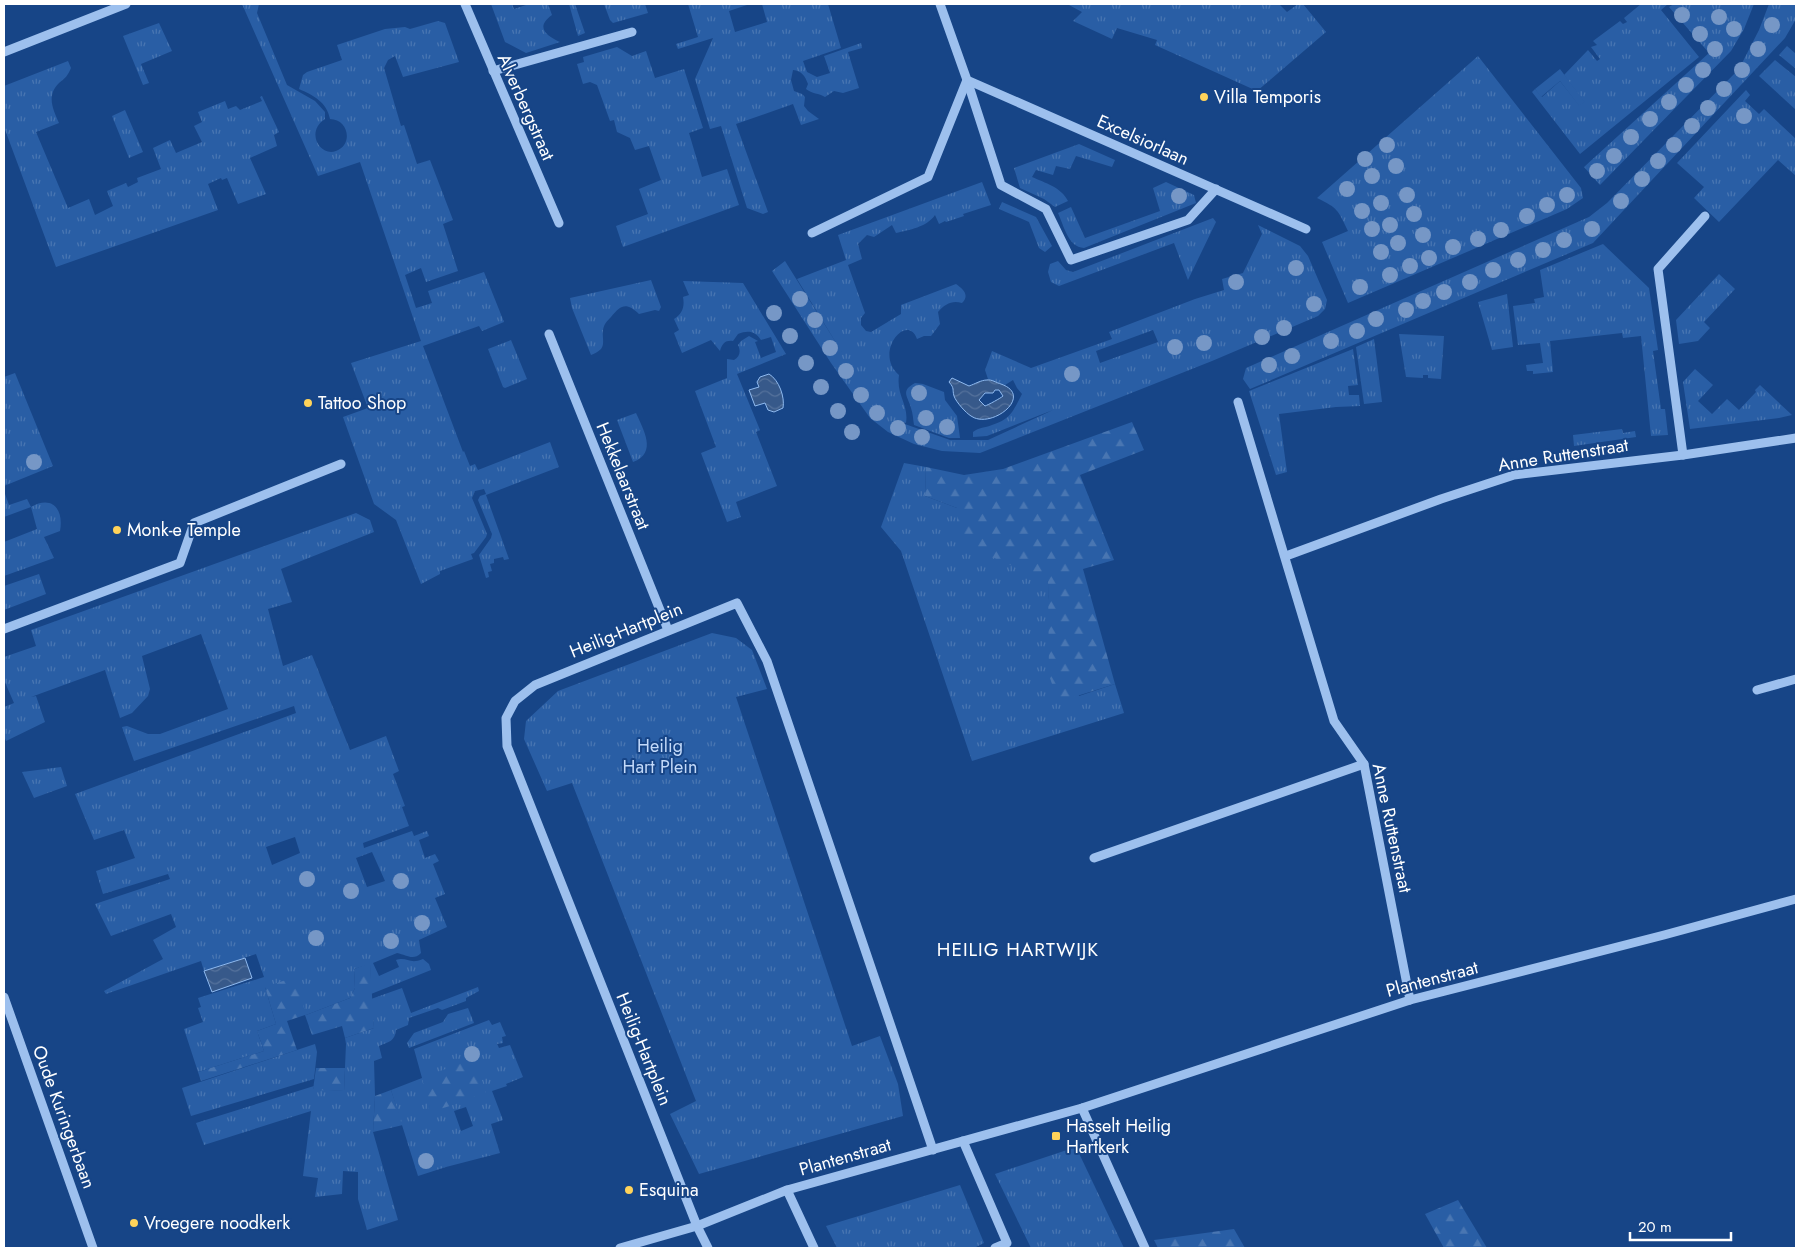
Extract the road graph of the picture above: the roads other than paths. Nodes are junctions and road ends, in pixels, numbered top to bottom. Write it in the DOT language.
graph roads {
  1 [pos="126,4"];
  2 [pos="465,4"];
  3 [pos="940,4"];
  4 [pos="632,32"];
  5 [pos="4,52"];
  6 [pos="493,71"];
  7 [pos="967,80"];
  8 [pos="1216,189"];
  9 [pos="1705,216"];
  10 [pos="560,223"];
  11 [pos="1306,228"];
  12 [pos="812,232"];
  13 [pos="549,334"];
  14 [pos="1238,402"];
  15 [pos="1796,438"];
  16 [pos="1683,455"];
  17 [pos="341,464"];
  18 [pos="1286,556"];
  19 [pos="4,629"];
  20 [pos="668,630"];
  21 [pos="1796,679"];
  22 [pos="1757,690"];
  23 [pos="1364,764"];
  24 [pos="1094,858"];
  25 [pos="1796,899"];
  26 [pos="4,997"];
  27 [pos="1410,1000"];
  28 [pos="1082,1108"];
  29 [pos="963,1141"];
  30 [pos="933,1150"];
  31 [pos="787,1190"];
  32 [pos="697,1226"];
  33 [pos="94,1248"];
  34 [pos="620,1248"];
  35 [pos="708,1248"];
  36 [pos="814,1248"];
  37 [pos="995,1248"];
  38 [pos="1145,1248"];
  1 -- 5 [label="street"];
  2 -- 6 [label="street, Alverbergstraat"];
  3 -- 7 [label="street"];
  4 -- 6 [label="street"];
  6 -- 10 [label="street, Alverbergstraat"];
  7 -- 8 [label="street, Excelsiorlaan"];
  7 -- 8 [label="street"];
  7 -- 12 [label="street"];
  8 -- 11 [label="street, Excelsiorlaan"];
  9 -- 16 [label="street"];
  13 -- 20 [label="street, Hekkelaarstraat"];
  14 -- 18 [label="street, Anne Ruttenstraat"];
  15 -- 16 [label="street, Anne Ruttenstraat"];
  16 -- 18 [label="street, Anne Ruttenstraat"];
  17 -- 19 [label="street"];
  18 -- 23 [label="street, Anne Ruttenstraat"];
  20 -- 30 [label="street, Heilig-Hartplein"];
  20 -- 32 [label="street, Heilig-Hartplein"];
  21 -- 22 [label="street"];
  23 -- 24 [label="street"];
  23 -- 27 [label="street, Anne Ruttenstraat"];
  25 -- 27 [label="street, Plantenstraat"];
  26 -- 33 [label="street, Oude Kuringerbaan"];
  27 -- 28 [label="street, Plantenstraat"];
  28 -- 29 [label="street, Plantenstraat"];
  28 -- 38 [label="street"];
  29 -- 30 [label="street, Plantenstraat"];
  29 -- 37 [label="street"];
  30 -- 31 [label="street, Plantenstraat"];
  31 -- 32 [label="street, Plantenstraat"];
  31 -- 36 [label="street"];
  32 -- 34 [label="street, Plantenstraat"];
  32 -- 35 [label="street, Heilig-Hartplein"];
}
